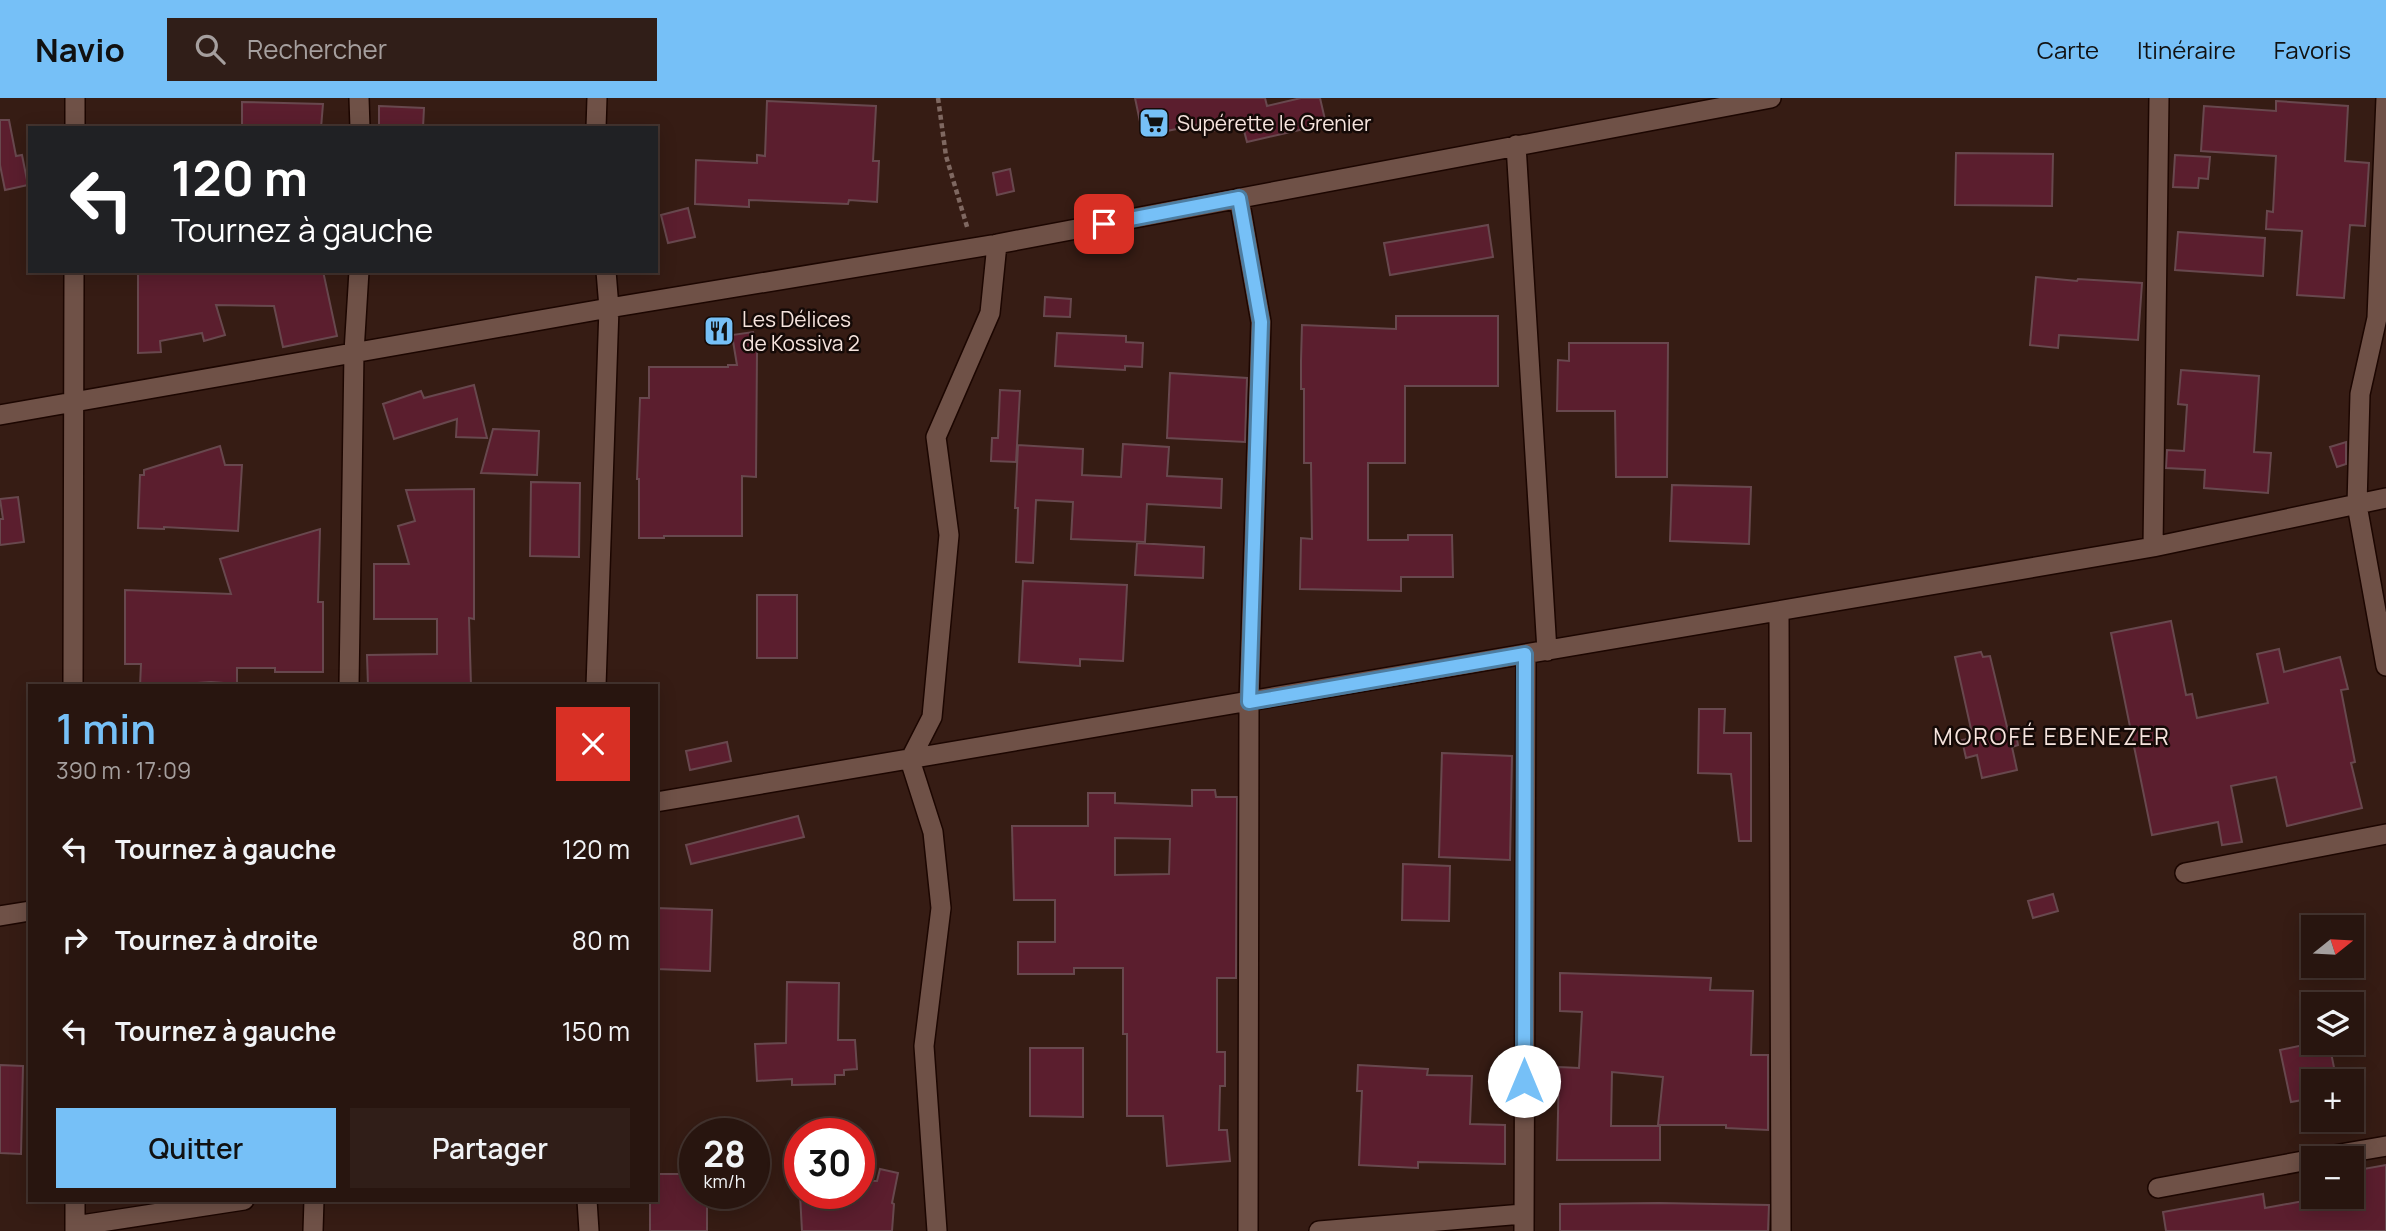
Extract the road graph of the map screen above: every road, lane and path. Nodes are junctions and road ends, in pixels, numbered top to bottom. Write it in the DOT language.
graph roads {
  1 [pos="75,98"];
  2 [pos="359,98"];
  3 [pos="597,98"];
  4 [pos="938,98"];
  5 [pos="1771,98"];
  6 [pos="2159,98"];
  7 [pos="2386,98"];
  8 [pos="75,126"];
  9 [pos="360,126"];
  10 [pos="596,126"];
  11 [pos="1516,145"];
  12 [pos="1239,198"];
  13 [pos="997,244"];
  14 [pos="973,248"];
  15 [pos="74,273"];
  16 [pos="359,273"];
  17 [pos="606,273"];
  18 [pos="609,308"];
  19 [pos="354,352"];
  20 [pos="74,402"];
  21 [pos="0,415"];
  22 [pos="2386,498"];
  23 [pos="2357,505"];
  24 [pos="2153,547"];
  25 [pos="1779,611"];
  26 [pos="1547,651"];
  27 [pos="1525,654"];
  28 [pos="2386,666"];
  29 [pos="73,684"];
  30 [pos="349,684"];
  31 [pos="596,684"];
  32 [pos="1249,702"];
  33 [pos="910,760"];
  34 [pos="658,802"];
  35 [pos="2386,834"];
  36 [pos="2185,873"];
  37 [pos="28,911"];
  38 [pos="0,916"];
  39 [pos="2386,1146"];
  40 [pos="2364,1150"];
  41 [pos="2301,1162"];
  42 [pos="2158,1188"];
  43 [pos="75,1202"];
  44 [pos="232,1202"];
  45 [pos="314,1202"];
  46 [pos="587,1202"];
  47 [pos="1523,1222"];
  48 [pos="75,1228"];
  49 [pos="313,1231"];
  50 [pos="589,1231"];
  51 [pos="937,1231"];
  52 [pos="1248,1231"];
  53 [pos="1319,1231"];
  54 [pos="1781,1231"];
  1 -- 8 [label="street"];
  2 -- 9 [label="street"];
  3 -- 10 [label="street"];
  4 -- 14 [label="path"];
  5 -- 11 [label="street"];
  6 -- 24 [label="street"];
  7 -- 23 [label="street"];
  11 -- 12 [label="street"];
  11 -- 26 [label="street"];
  12 -- 13 [label="street"];
  12 -- 32 [label="street"];
  13 -- 14 [label="street"];
  13 -- 33 [label="street"];
  14 -- 18 [label="street"];
  15 -- 20 [label="street"];
  16 -- 19 [label="street"];
  17 -- 18 [label="street"];
  18 -- 19 [label="street"];
  18 -- 31 [label="street"];
  19 -- 20 [label="street"];
  19 -- 30 [label="street"];
  20 -- 21 [label="street"];
  20 -- 29 [label="street"];
  22 -- 23 [label="street"];
  23 -- 24 [label="street"];
  23 -- 28 [label="street"];
  24 -- 25 [label="street"];
  25 -- 26 [label="street"];
  25 -- 54 [label="street"];
  26 -- 27 [label="street"];
  27 -- 32 [label="street"];
  27 -- 47 [label="street"];
  32 -- 33 [label="street"];
  32 -- 52 [label="street"];
  33 -- 34 [label="street"];
  33 -- 51 [label="street"];
  35 -- 36 [label="street"];
  37 -- 38 [label="street"];
  39 -- 40 [label="street"];
  41 -- 42 [label="street"];
  43 -- 48 [label="street"];
  44 -- 48 [label="street"];
  45 -- 49 [label="street"];
  46 -- 50 [label="street"];
  47 -- 53 [label="street"];
}
